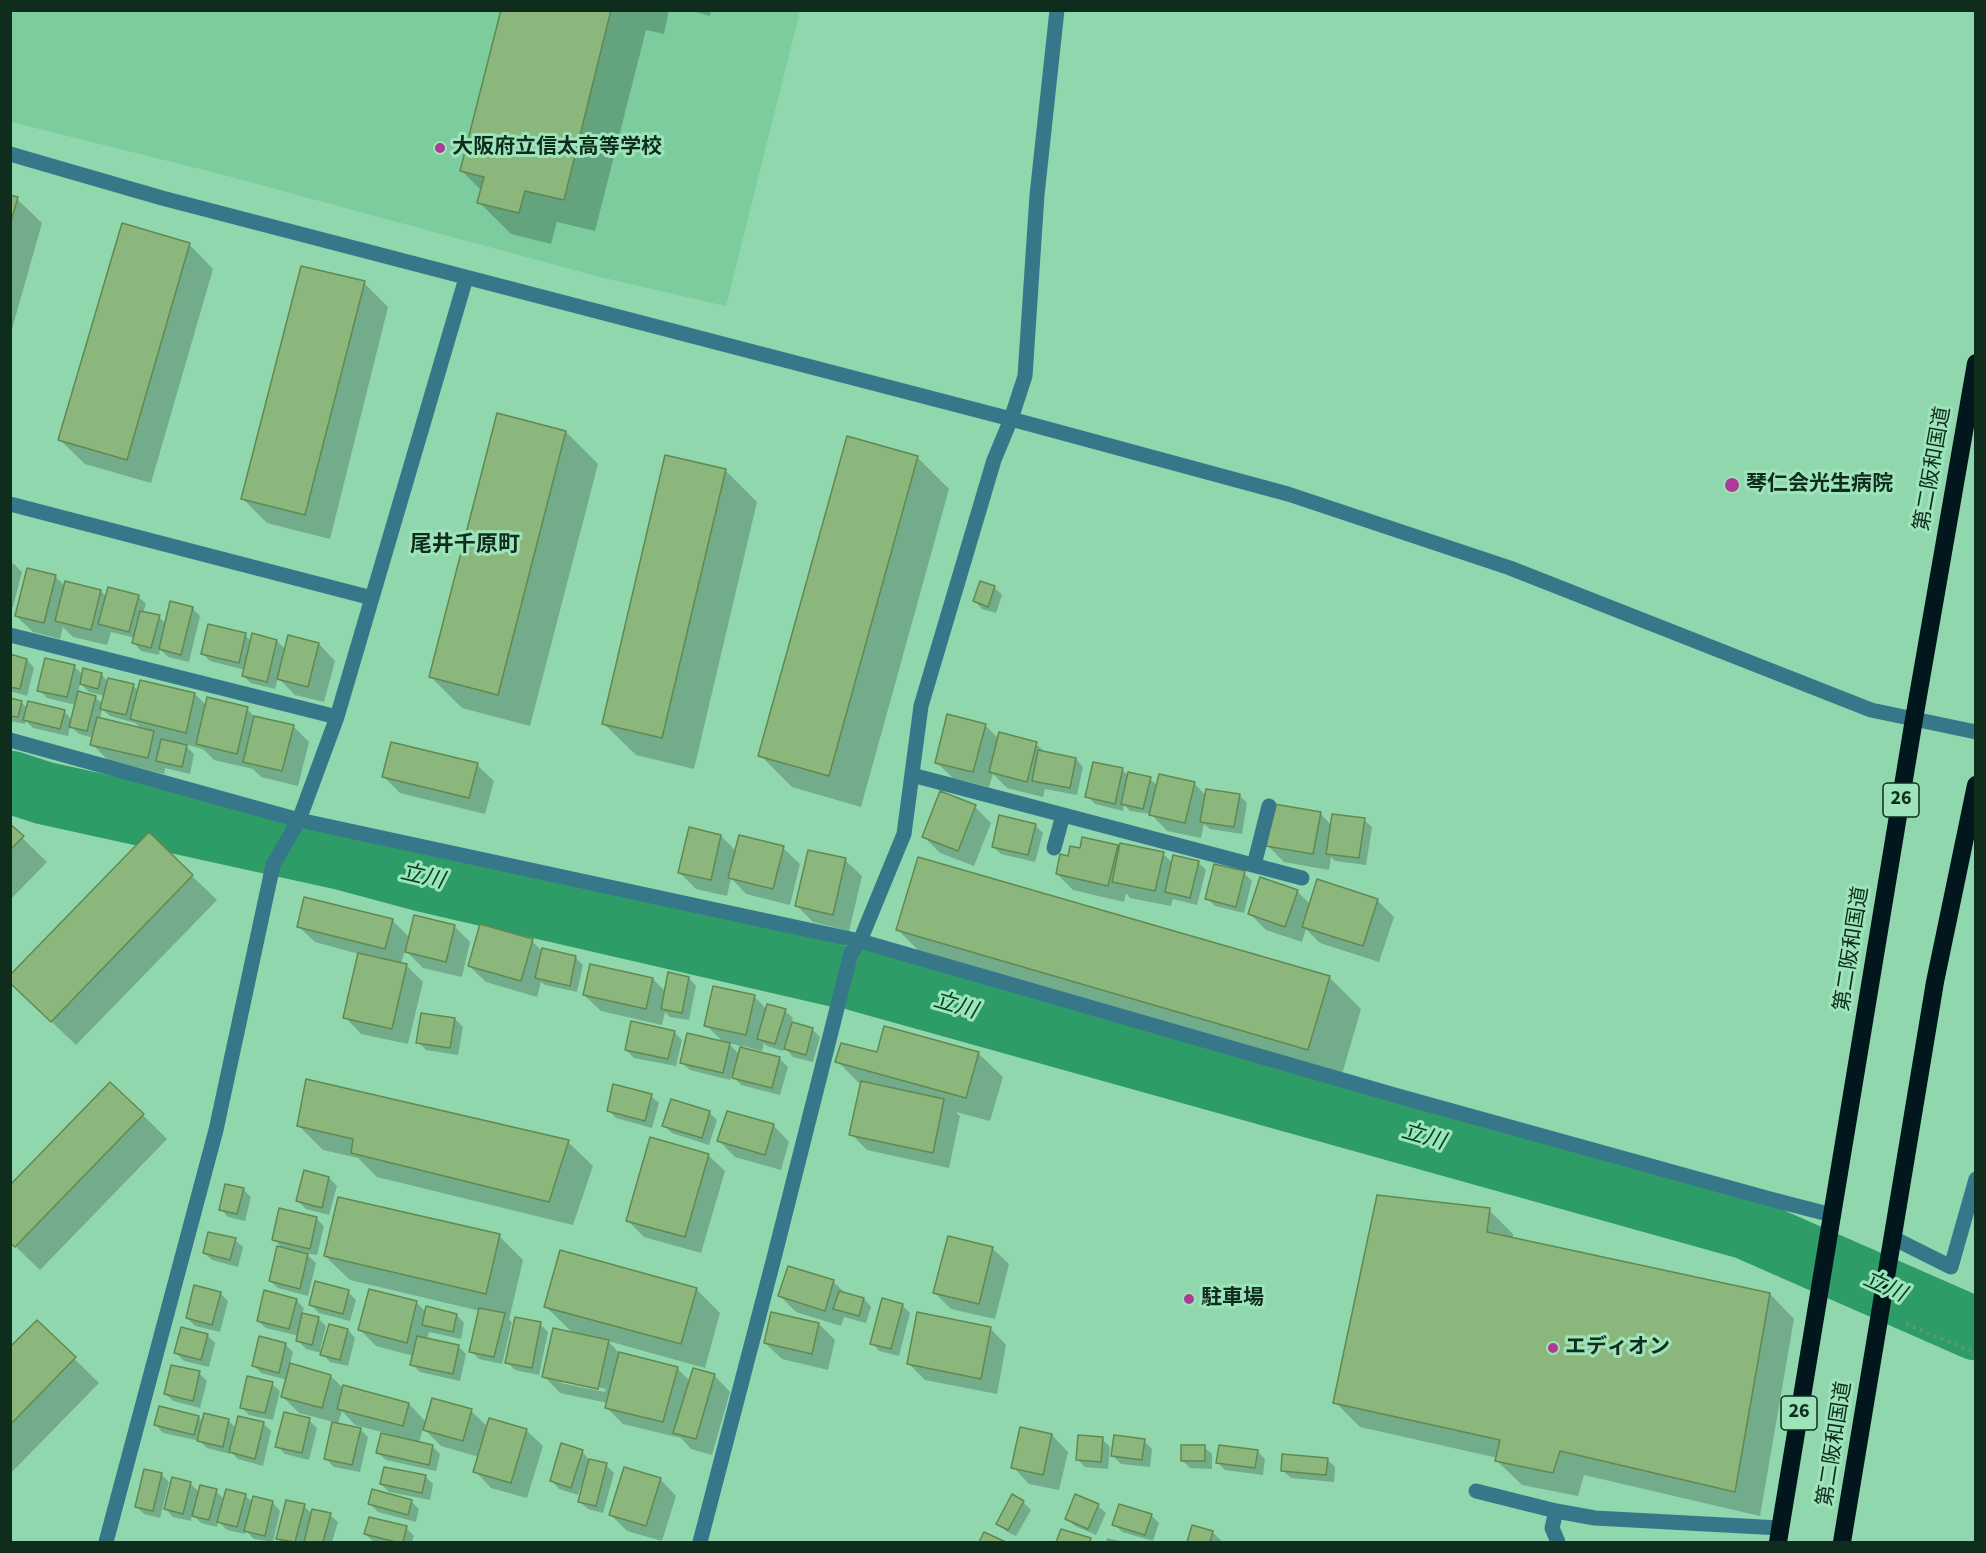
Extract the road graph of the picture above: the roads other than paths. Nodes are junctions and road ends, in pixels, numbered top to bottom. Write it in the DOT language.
graph roads {
  1 [pos="1056,10"];
  2 [pos="10,154"];
  3 [pos="466,278"];
  4 [pos="1976,363"];
  5 [pos="1011,420"];
  6 [pos="10,504"];
  7 [pos="372,598"];
  8 [pos="10,634"];
  9 [pos="337,717"];
  10 [pos="1914,719"];
  11 [pos="1976,732"];
  12 [pos="10,740"];
  13 [pos="912,775"];
  14 [pos="1976,785"];
  15 [pos="1269,806"];
  16 [pos="1063,815"];
  17 [pos="297,825"];
  18 [pos="1054,848"];
  19 [pos="1254,865"];
  20 [pos="1302,878"];
  21 [pos="856,947"];
  22 [pos="1976,1179"];
  23 [pos="1832,1215"];
  24 [pos="1893,1238"];
  25 [pos="1476,1491"];
  26 [pos="1556,1511"];
  27 [pos="1779,1535"];
  28 [pos="106,1542"];
  29 [pos="700,1542"];
  30 [pos="1558,1542"];
  31 [pos="1842,1542"];
  1 -- 5 [label="street"];
  2 -- 3 [label="street"];
  3 -- 5 [label="street"];
  3 -- 7 [label="street"];
  4 -- 10 [label="highway, 第二阪和国道 / 26"];
  5 -- 10 [label="street"];
  5 -- 13 [label="street"];
  6 -- 7 [label="street"];
  7 -- 9 [label="street"];
  8 -- 9 [label="street"];
  9 -- 17 [label="street"];
  10 -- 11 [label="street"];
  10 -- 23 [label="highway, 第二阪和国道 / 26"];
  12 -- 17 [label="street"];
  13 -- 16 [label="street"];
  13 -- 21 [label="street"];
  14 -- 24 [label="highway, 第二阪和国道"];
  15 -- 19 [label="street"];
  16 -- 18 [label="street"];
  16 -- 19 [label="street"];
  17 -- 21 [label="street"];
  17 -- 28 [label="street"];
  19 -- 20 [label="street"];
  21 -- 23 [label="street"];
  21 -- 29 [label="street"];
  22 -- 24 [label="street"];
  23 -- 27 [label="highway, 第二阪和国道 / 26"];
  24 -- 31 [label="highway, 第二阪和国道"];
  25 -- 26 [label="street"];
  26 -- 27 [label="street"];
  26 -- 30 [label="street"];
}
